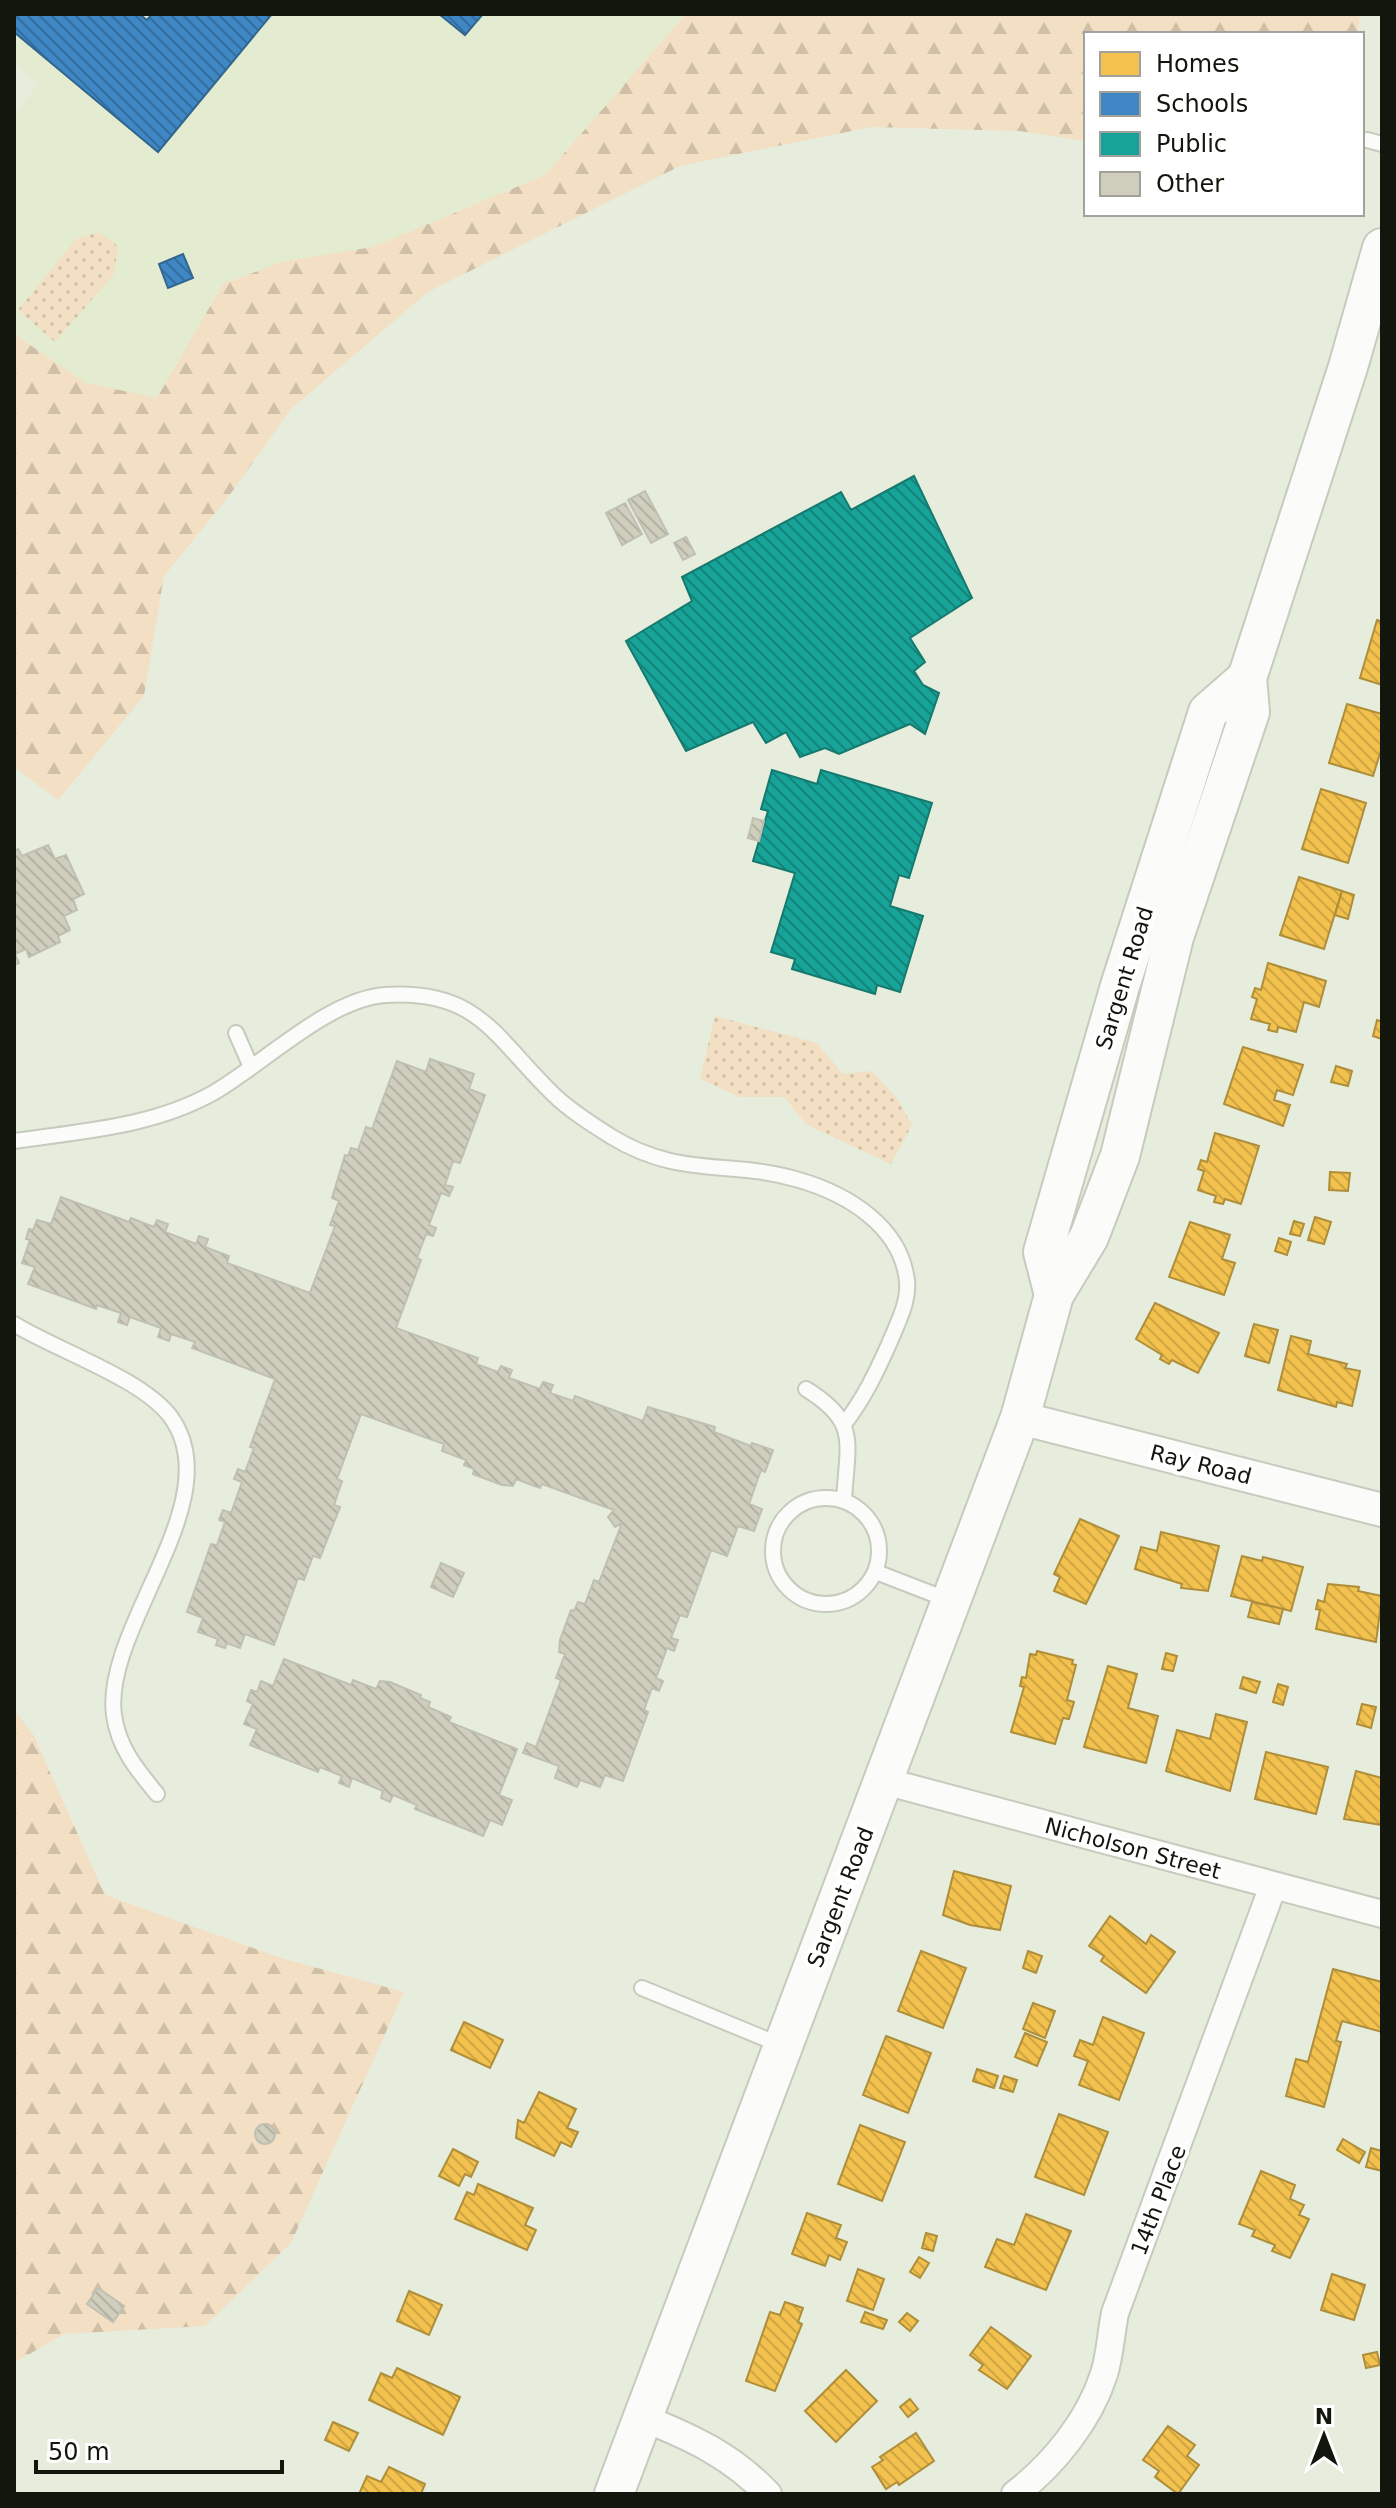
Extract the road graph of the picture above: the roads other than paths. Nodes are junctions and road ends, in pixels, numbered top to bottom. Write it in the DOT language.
graph roads {
  1 [pos="1367,140"];
  2 [pos="1382,144"];
  3 [pos="1382,248"];
  4 [pos="236,1033"];
  5 [pos="251,1067"];
  6 [pos="14,1141"];
  7 [pos="14,1324"];
  8 [pos="806,1389"];
  9 [pos="1020,1418"];
  10 [pos="845,1423"];
  11 [pos="844,1500"];
  12 [pos="1382,1510"];
  13 [pos="876,1572"];
  14 [pos="951,1602"];
  15 [pos="884,1781"];
  16 [pos="157,1794"];
  17 [pos="1273,1886"];
  18 [pos="1382,1914"];
  19 [pos="642,1988"];
  20 [pos="784,2046"];
  21 [pos="643,2418"];
  22 [pos="614,2494"];
  23 [pos="768,2494"];
  24 [pos="1015,2494"];
  1 -- 2 [label="lane"];
  3 -- 9 [label="main road, Sargent Road"];
  4 -- 5 [label="lane"];
  5 -- 6 [label="lane"];
  5 -- 10 [label="lane"];
  7 -- 16 [label="lane"];
  8 -- 10 [label="lane"];
  9 -- 12 [label="street, Ray Road"];
  9 -- 14 [label="main road, Sargent Road"];
  10 -- 11 [label="lane"];
  11 -- 13 [label="lane"];
  11 -- 13 [label="lane"];
  13 -- 14 [label="lane"];
  14 -- 15 [label="main road, Sargent Road"];
  15 -- 17 [label="street, Nicholson Street"];
  15 -- 20 [label="main road, Sargent Road"];
  17 -- 18 [label="street, Nicholson Street"];
  17 -- 24 [label="street, 14th Place"];
  19 -- 20 [label="lane"];
  20 -- 21 [label="main road, Sargent Road"];
  21 -- 22 [label="main road, Sargent Road"];
  21 -- 23 [label="street"];
}
